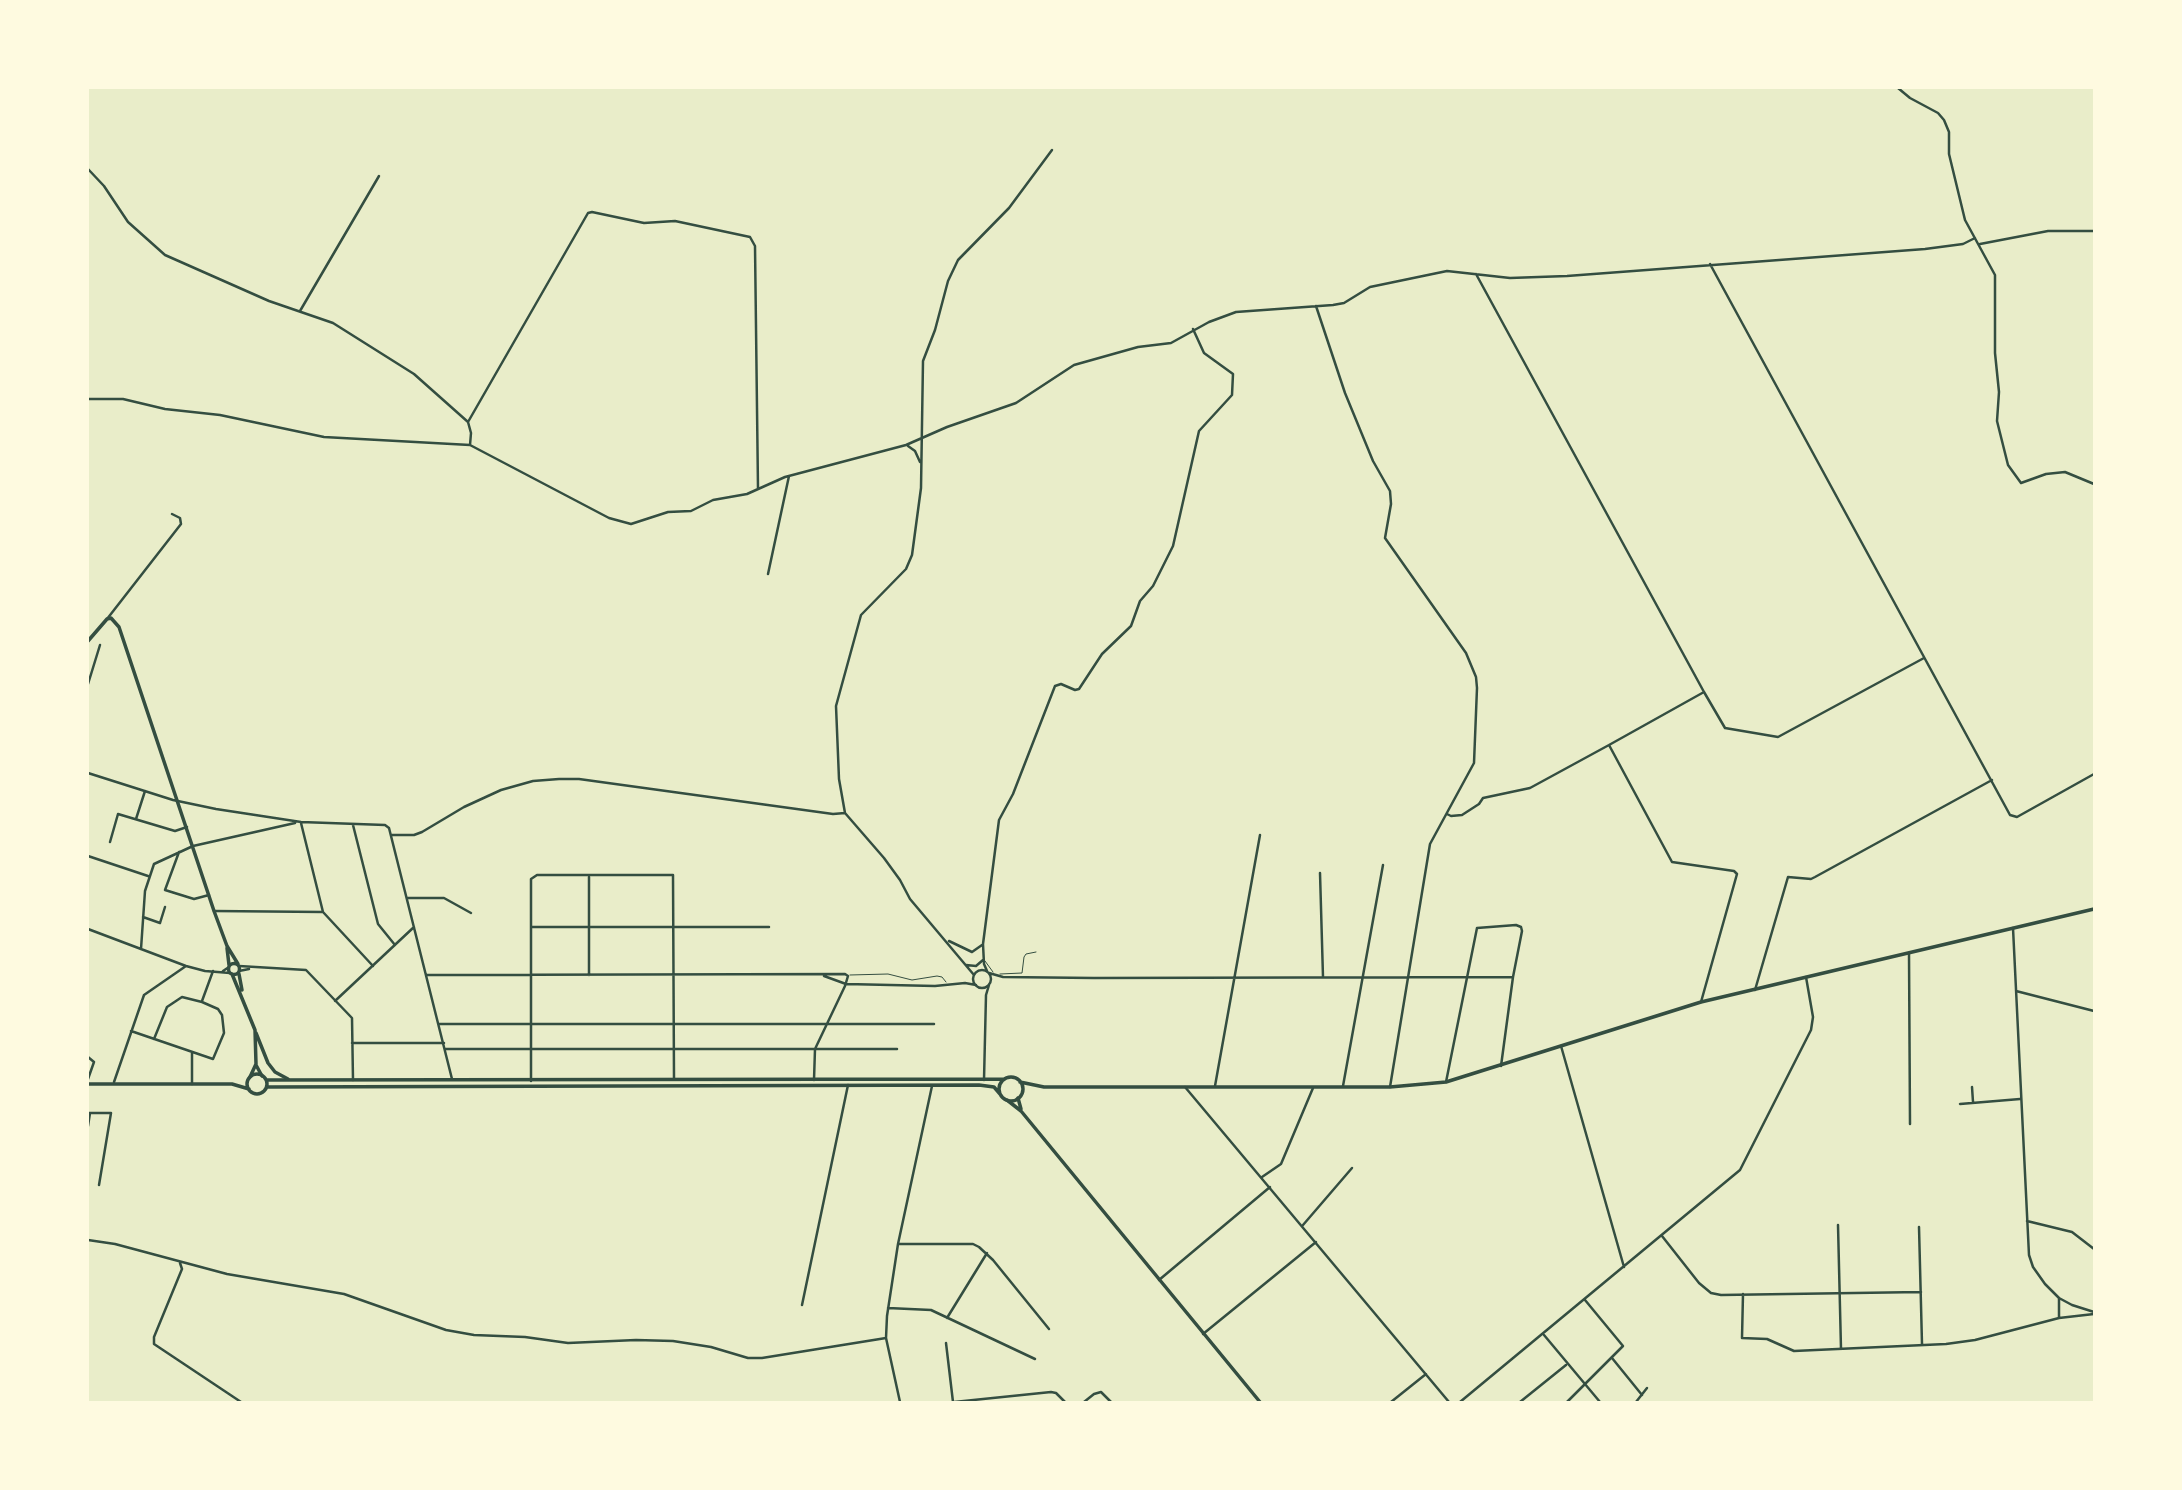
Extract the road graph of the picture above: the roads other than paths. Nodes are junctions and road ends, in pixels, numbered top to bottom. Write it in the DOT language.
graph roads {
  1 [pos="1898,88"];
  2 [pos="1052,150"];
  3 [pos="88,169"];
  4 [pos="379,176"];
  5 [pos="2095,231"];
  6 [pos="1975,238"];
  7 [pos="1979,244"];
  8 [pos="1710,264"];
  9 [pos="1475,273"];
  10 [pos="1316,306"];
  11 [pos="300,311"];
  12 [pos="1194,330"];
  13 [pos="88,399"];
  14 [pos="468,422"];
  15 [pos="921,439"];
  16 [pos="470,445"];
  17 [pos="905,446"];
  18 [pos="921,469"];
  19 [pos="789,476"];
  20 [pos="2095,484"];
  21 [pos="758,489"];
  22 [pos="172,514"];
  23 [pos="768,574"];
  24 [pos="107,619"];
  25 [pos="88,641"];
  26 [pos="100,645"];
  27 [pos="1924,658"];
  28 [pos="88,684"];
  29 [pos="1704,692"];
  30 [pos="1609,746"];
  31 [pos="88,773"];
  32 [pos="2095,774"];
  33 [pos="88,778"];
  34 [pos="1992,780"];
  35 [pos="145,791"];
  36 [pos="178,801"];
  37 [pos="845,813"];
  38 [pos="1447,814"];
  39 [pos="136,819"];
  40 [pos="301,822"];
  41 [pos="353,825"];
  42 [pos="187,827"];
  43 [pos="391,835"];
  44 [pos="1260,835"];
  45 [pos="110,842"];
  46 [pos="193,846"];
  47 [pos="179,852"];
  48 [pos="88,856"];
  49 [pos="1383,865"];
  50 [pos="1320,873"];
  51 [pos="589,875"];
  52 [pos="149,876"];
  53 [pos="209,895"];
  54 [pos="407,898"];
  55 [pos="165,907"];
  56 [pos="2095,909"];
  57 [pos="214,911"];
  58 [pos="323,912"];
  59 [pos="471,913"];
  60 [pos="143,917"];
  61 [pos="673,926"];
  62 [pos="414,927"];
  63 [pos="532,927"];
  64 [pos="589,927"];
  65 [pos="769,927"];
  66 [pos="2013,928"];
  67 [pos="88,929"];
  68 [pos="946,940"];
  69 [pos="395,944"];
  70 [pos="983,944"];
  71 [pos="227,946"];
  72 [pos="141,948"];
  73 [pos="1036,952"];
  74 [pos="1909,953"];
  75 [pos="983,960"];
  76 [pos="186,965"];
  77 [pos="238,965"];
  78 [pos="966,965"];
  79 [pos="373,966"];
  80 [pos="252,968"];
  81 [pos="230,970"];
  82 [pos="979,970"];
  83 [pos="213,971"];
  84 [pos="239,972"];
  85 [pos="988,972"];
  86 [pos="427,975"];
  87 [pos="532,975"];
  88 [pos="589,975"];
  89 [pos="673,975"];
  90 [pos="820,975"];
  91 [pos="848,976"];
  92 [pos="973,976"];
  93 [pos="1323,977"];
  94 [pos="1363,977"];
  95 [pos="1409,977"];
  96 [pos="1466,977"];
  97 [pos="1513,977"];
  98 [pos="1806,977"];
  99 [pos="1008,978"];
  100 [pos="1234,978"];
  101 [pos="961,983"];
  102 [pos="846,984"];
  103 [pos="947,984"];
  104 [pos="990,984"];
  105 [pos="976,985"];
  106 [pos="983,988"];
  107 [pos="1755,990"];
  108 [pos="2016,990"];
  109 [pos="986,995"];
  110 [pos="244,999"];
  111 [pos="335,1001"];
  112 [pos="202,1002"];
  113 [pos="1701,1002"];
  114 [pos="2095,1011"];
  115 [pos="827,1023"];
  116 [pos="439,1024"];
  117 [pos="532,1024"];
  118 [pos="674,1024"];
  119 [pos="934,1024"];
  120 [pos="255,1030"];
  121 [pos="131,1031"];
  122 [pos="154,1038"];
  123 [pos="444,1043"];
  124 [pos="352,1044"];
  125 [pos="1561,1046"];
  126 [pos="445,1049"];
  127 [pos="531,1049"];
  128 [pos="674,1049"];
  129 [pos="815,1049"];
  130 [pos="897,1049"];
  131 [pos="192,1052"];
  132 [pos="88,1057"];
  133 [pos="256,1064"];
  134 [pos="1501,1066"];
  135 [pos="262,1076"];
  136 [pos="249,1078"];
  137 [pos="1004,1079"];
  138 [pos="266,1080"];
  139 [pos="293,1080"];
  140 [pos="353,1080"];
  141 [pos="453,1080"];
  142 [pos="531,1080"];
  143 [pos="674,1080"];
  144 [pos="814,1080"];
  145 [pos="984,1080"];
  146 [pos="88,1082"];
  147 [pos="1020,1082"];
  148 [pos="1446,1082"];
  149 [pos="114,1084"];
  150 [pos="192,1084"];
  151 [pos="232,1084"];
  152 [pos="848,1085"];
  153 [pos="932,1085"];
  154 [pos="1214,1086"];
  155 [pos="1314,1086"];
  156 [pos="1343,1086"];
  157 [pos="267,1087"];
  158 [pos="1044,1087"];
  159 [pos="1185,1087"];
  160 [pos="1390,1087"];
  161 [pos="1972,1087"];
  162 [pos="249,1089"];
  163 [pos="1000,1094"];
  164 [pos="1020,1096"];
  165 [pos="2021,1099"];
  166 [pos="1007,1100"];
  167 [pos="1973,1103"];
  168 [pos="1960,1104"];
  169 [pos="1021,1111"];
  170 [pos="89,1113"];
  171 [pos="1910,1124"];
  172 [pos="88,1126"];
  173 [pos="1352,1168"];
  174 [pos="1262,1177"];
  175 [pos="99,1185"];
  176 [pos="1270,1187"];
  177 [pos="2027,1221"];
  178 [pos="1838,1224"];
  179 [pos="1303,1225"];
  180 [pos="1919,1227"];
  181 [pos="1662,1236"];
  182 [pos="88,1240"];
  183 [pos="1316,1242"];
  184 [pos="898,1244"];
  185 [pos="2095,1249"];
  186 [pos="987,1253"];
  187 [pos="180,1263"];
  188 [pos="1624,1268"];
  189 [pos="1159,1280"];
  190 [pos="1921,1292"];
  191 [pos="1743,1294"];
  192 [pos="1839,1294"];
  193 [pos="2059,1298"];
  194 [pos="1585,1300"];
  195 [pos="802,1305"];
  196 [pos="888,1308"];
  197 [pos="2095,1313"];
  198 [pos="947,1318"];
  199 [pos="2059,1318"];
  200 [pos="1049,1329"];
  201 [pos="1203,1334"];
  202 [pos="1543,1334"];
  203 [pos="886,1338"];
  204 [pos="946,1343"];
  205 [pos="1922,1344"];
  206 [pos="1841,1347"];
  207 [pos="1612,1358"];
  208 [pos="1035,1359"];
  209 [pos="1567,1364"];
  210 [pos="1426,1374"];
  211 [pos="1585,1385"];
  212 [pos="1647,1388"];
  213 [pos="1642,1395"];
  214 [pos="241,1402"];
  215 [pos="900,1402"];
  216 [pos="953,1402"];
  217 [pos="1065,1402"];
  218 [pos="1084,1402"];
  219 [pos="1111,1402"];
  220 [pos="1260,1402"];
  221 [pos="1391,1402"];
  222 [pos="1449,1402"];
  223 [pos="1460,1402"];
  224 [pos="1520,1402"];
  225 [pos="1567,1402"];
  226 [pos="1600,1402"];
  227 [pos="1636,1402"];
  1 -- 6 [label="street"];
  2 -- 15 [label="street"];
  3 -- 11 [label="street"];
  4 -- 11 [label="street"];
  5 -- 7 [label="street"];
  6 -- 7 [label="street"];
  6 -- 8 [label="street"];
  7 -- 20 [label="street"];
  8 -- 9 [label="street"];
  8 -- 27 [label="street"];
  9 -- 10 [label="street"];
  9 -- 29 [label="street"];
  10 -- 12 [label="street"];
  10 -- 38 [label="street"];
  11 -- 14 [label="street"];
  12 -- 15 [label="street"];
  12 -- 70 [label="street"];
  13 -- 16 [label="street"];
  14 -- 16 [label="street"];
  14 -- 21 [label="street"];
  15 -- 17 [label="street"];
  15 -- 18 [label="street"];
  16 -- 21 [label="street"];
  17 -- 18 [label="street"];
  17 -- 19 [label="street"];
  18 -- 37 [label="street"];
  19 -- 21 [label="street"];
  19 -- 23 [label="street"];
  22 -- 24 [label="street"];
  24 -- 25 [label="main road"];
  24 -- 36 [label="main road"];
  26 -- 28 [label="street"];
  27 -- 29 [label="street"];
  27 -- 34 [label="street"];
  29 -- 30 [label="street"];
  30 -- 38 [label="street"];
  30 -- 113 [label="street"];
  31 -- 33 [label="street"];
  31 -- 35 [label="street"];
  32 -- 34 [label="street"];
  34 -- 107 [label="street"];
  35 -- 36 [label="street"];
  35 -- 39 [label="street"];
  36 -- 40 [label="street"];
  36 -- 42 [label="main road"];
  37 -- 43 [label="street"];
  37 -- 68 [label="street"];
  38 -- 95 [label="street"];
  39 -- 42 [label="street"];
  39 -- 45 [label="street"];
  40 -- 41 [label="street"];
  40 -- 46 [label="street"];
  40 -- 58 [label="street"];
  41 -- 43 [label="street"];
  41 -- 69 [label="street"];
  42 -- 46 [label="main road"];
  43 -- 54 [label="street"];
  44 -- 100 [label="street"];
  46 -- 47 [label="street"];
  46 -- 53 [label="main road"];
  47 -- 52 [label="street"];
  47 -- 53 [label="street"];
  48 -- 52 [label="street"];
  49 -- 94 [label="street"];
  50 -- 93 [label="street"];
  51 -- 61 [label="street"];
  51 -- 63 [label="street"];
  51 -- 64 [label="street"];
  52 -- 60 [label="street"];
  53 -- 57 [label="main road"];
  54 -- 59 [label="street"];
  54 -- 62 [label="street"];
  55 -- 60 [label="street"];
  56 -- 66 [label="main road"];
  57 -- 58 [label="street"];
  57 -- 71 [label="main road"];
  58 -- 79 [label="street"];
  60 -- 72 [label="street"];
  61 -- 64 [label="street"];
  61 -- 65 [label="street"];
  61 -- 89 [label="street"];
  62 -- 69 [label="street"];
  62 -- 86 [label="street"];
  63 -- 64 [label="street"];
  63 -- 87 [label="street"];
  64 -- 88 [label="street"];
  66 -- 74 [label="main road"];
  66 -- 108 [label="street"];
  67 -- 72 [label="street"];
  68 -- 70 [label="street"];
  68 -- 78 [label="street"];
  69 -- 79 [label="street"];
  70 -- 75 [label="street"];
  71 -- 77 [label="main road"];
  71 -- 81 [label="main road"];
  72 -- 76 [label="street"];
  73 -- 75 [label="lane"];
  74 -- 98 [label="main road"];
  74 -- 171 [label="street"];
  75 -- 78 [label="street"];
  75 -- 85 [label="street"];
  76 -- 83 [label="street"];
  76 -- 121 [label="street"];
  77 -- 80 [label="street"];
  77 -- 81 [label="main road"];
  77 -- 84 [label="main road"];
  78 -- 82 [label="street"];
  78 -- 92 [label="street"];
  79 -- 111 [label="street"];
  80 -- 84 [label="street"];
  80 -- 111 [label="street"];
  81 -- 83 [label="street"];
  81 -- 84 [label="main road"];
  81 -- 110 [label="main road"];
  82 -- 85 [label="street"];
  82 -- 92 [label="street"];
  83 -- 112 [label="street"];
  84 -- 110 [label="main road"];
  85 -- 99 [label="street"];
  85 -- 104 [label="street"];
  86 -- 87 [label="street"];
  86 -- 116 [label="street"];
  87 -- 88 [label="street"];
  87 -- 117 [label="street"];
  88 -- 89 [label="street"];
  89 -- 90 [label="street"];
  89 -- 118 [label="street"];
  90 -- 91 [label="street"];
  90 -- 102 [label="street"];
  91 -- 102 [label="street"];
  91 -- 103 [label="lane"];
  92 -- 101 [label="street"];
  92 -- 105 [label="street"];
  93 -- 94 [label="street"];
  93 -- 100 [label="street"];
  94 -- 95 [label="street"];
  94 -- 156 [label="street"];
  95 -- 96 [label="street"];
  95 -- 160 [label="street"];
  96 -- 97 [label="street"];
  96 -- 97 [label="street"];
  96 -- 148 [label="street"];
  97 -- 134 [label="street"];
  98 -- 107 [label="main road"];
  98 -- 181 [label="street"];
  99 -- 100 [label="street"];
  99 -- 104 [label="street"];
  100 -- 154 [label="street"];
  101 -- 103 [label="street"];
  101 -- 105 [label="street"];
  102 -- 103 [label="street"];
  102 -- 115 [label="street"];
  104 -- 106 [label="street"];
  104 -- 109 [label="street"];
  105 -- 106 [label="street"];
  106 -- 109 [label="street"];
  107 -- 113 [label="main road"];
  108 -- 114 [label="street"];
  108 -- 165 [label="street"];
  109 -- 145 [label="street"];
  110 -- 120 [label="main road"];
  111 -- 124 [label="street"];
  112 -- 122 [label="street"];
  112 -- 131 [label="street"];
  113 -- 125 [label="main road"];
  115 -- 118 [label="street"];
  115 -- 119 [label="street"];
  115 -- 129 [label="street"];
  116 -- 117 [label="street"];
  116 -- 123 [label="street"];
  117 -- 118 [label="street"];
  117 -- 127 [label="street"];
  118 -- 128 [label="street"];
  120 -- 133 [label="main road"];
  120 -- 139 [label="main road"];
  121 -- 122 [label="street"];
  121 -- 149 [label="street"];
  122 -- 131 [label="street"];
  123 -- 124 [label="street"];
  123 -- 126 [label="street"];
  124 -- 140 [label="street"];
  125 -- 134 [label="main road"];
  125 -- 188 [label="street"];
  126 -- 127 [label="street"];
  126 -- 141 [label="street"];
  127 -- 128 [label="street"];
  127 -- 142 [label="street"];
  128 -- 129 [label="street"];
  128 -- 143 [label="street"];
  129 -- 130 [label="street"];
  129 -- 144 [label="street"];
  131 -- 150 [label="street"];
  132 -- 146 [label="street"];
  133 -- 135 [label="main road"];
  133 -- 136 [label="main road"];
  134 -- 148 [label="main road"];
  135 -- 136 [label="main road"];
  135 -- 138 [label="main road"];
  136 -- 151 [label="main road"];
  136 -- 162 [label="main road"];
  137 -- 145 [label="main road"];
  137 -- 147 [label="main road"];
  137 -- 163 [label="main road"];
  138 -- 139 [label="main road"];
  138 -- 157 [label="main road"];
  139 -- 140 [label="main road"];
  140 -- 141 [label="main road"];
  141 -- 142 [label="main road"];
  142 -- 143 [label="main road"];
  143 -- 144 [label="main road"];
  144 -- 145 [label="main road"];
  146 -- 149 [label="main road"];
  147 -- 158 [label="main road"];
  147 -- 164 [label="main road"];
  148 -- 160 [label="main road"];
  149 -- 150 [label="main road"];
  150 -- 151 [label="main road"];
  151 -- 162 [label="main road"];
  152 -- 153 [label="main road"];
  152 -- 157 [label="main road"];
  152 -- 195 [label="street"];
  153 -- 163 [label="main road"];
  153 -- 184 [label="street"];
  154 -- 155 [label="main road"];
  154 -- 159 [label="main road"];
  155 -- 156 [label="main road"];
  155 -- 174 [label="street"];
  156 -- 160 [label="main road"];
  157 -- 162 [label="main road"];
  158 -- 159 [label="main road"];
  158 -- 164 [label="main road"];
  159 -- 174 [label="street"];
  161 -- 167 [label="street"];
  163 -- 166 [label="main road"];
  164 -- 166 [label="main road"];
  164 -- 169 [label="main road"];
  165 -- 167 [label="street"];
  165 -- 177 [label="street"];
  166 -- 169 [label="main road"];
  167 -- 168 [label="street"];
  169 -- 189 [label="main road"];
  170 -- 172 [label="street"];
  170 -- 175 [label="street"];
  173 -- 179 [label="street"];
  174 -- 176 [label="street"];
  176 -- 179 [label="street"];
  176 -- 189 [label="street"];
  177 -- 185 [label="street"];
  177 -- 193 [label="street"];
  178 -- 192 [label="street"];
  179 -- 183 [label="street"];
  180 -- 190 [label="street"];
  181 -- 188 [label="street"];
  181 -- 191 [label="street"];
  182 -- 187 [label="street"];
  183 -- 201 [label="street"];
  183 -- 210 [label="street"];
  184 -- 186 [label="street"];
  184 -- 196 [label="street"];
  186 -- 198 [label="street"];
  186 -- 200 [label="street"];
  187 -- 203 [label="street"];
  187 -- 214 [label="street"];
  188 -- 194 [label="street"];
  189 -- 201 [label="main road"];
  190 -- 192 [label="street"];
  190 -- 205 [label="street"];
  191 -- 192 [label="street"];
  191 -- 206 [label="street"];
  192 -- 206 [label="street"];
  193 -- 197 [label="street"];
  193 -- 199 [label="street"];
  194 -- 202 [label="street"];
  194 -- 207 [label="street"];
  196 -- 198 [label="street"];
  196 -- 203 [label="street"];
  197 -- 199 [label="street"];
  198 -- 208 [label="street"];
  199 -- 205 [label="street"];
  201 -- 220 [label="main road"];
  202 -- 209 [label="street"];
  202 -- 223 [label="street"];
  203 -- 215 [label="street"];
  204 -- 216 [label="street"];
  205 -- 206 [label="street"];
  207 -- 211 [label="street"];
  207 -- 213 [label="street"];
  209 -- 211 [label="street"];
  209 -- 224 [label="street"];
  210 -- 221 [label="street"];
  210 -- 222 [label="street"];
  211 -- 225 [label="street"];
  211 -- 226 [label="street"];
  212 -- 213 [label="street"];
  213 -- 227 [label="street"];
  216 -- 217 [label="street"];
  218 -- 219 [label="street"];
}
